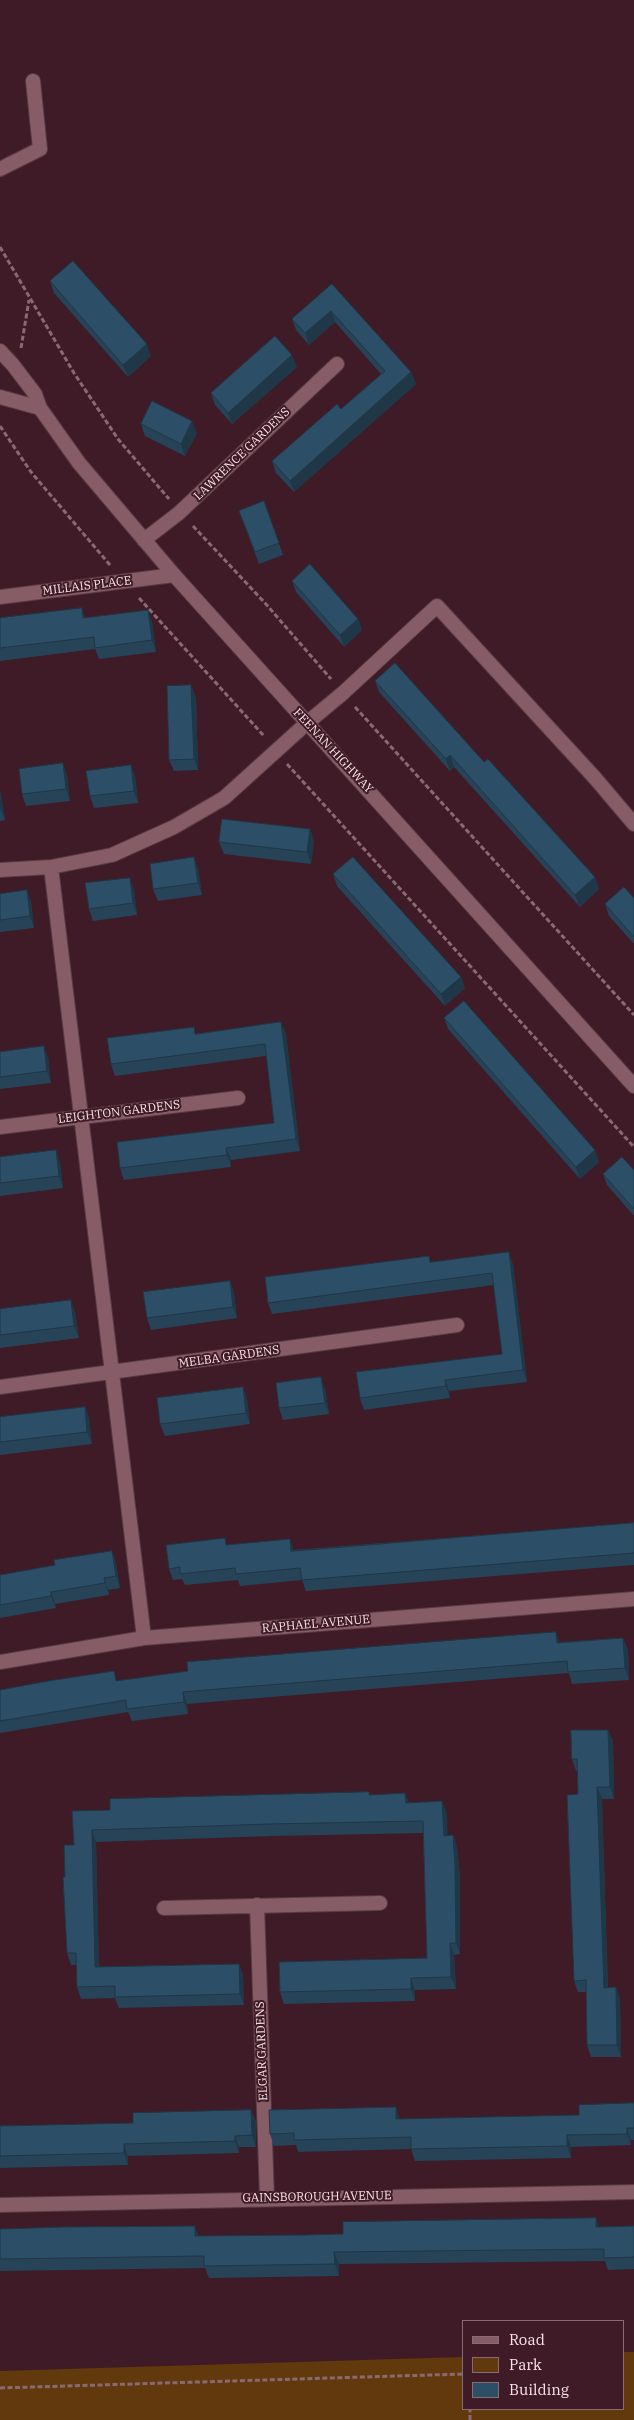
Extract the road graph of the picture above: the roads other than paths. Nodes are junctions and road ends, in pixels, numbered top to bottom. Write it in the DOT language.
graph roads {
  1 [pos="34,81"];
  2 [pos="0,169"];
  3 [pos="0,351"];
  4 [pos="337,364"];
  5 [pos="0,397"];
  6 [pos="40,408"];
  7 [pos="144,540"];
  8 [pos="174,575"];
  9 [pos="0,597"];
  10 [pos="307,723"];
  11 [pos="634,824"];
  12 [pos="51,867"];
  13 [pos="0,870"];
  14 [pos="634,1086"];
  15 [pos="238,1098"];
  16 [pos="81,1117"];
  17 [pos="0,1127"];
  18 [pos="457,1325"];
  19 [pos="112,1373"];
  20 [pos="0,1387"];
  21 [pos="634,1599"];
  22 [pos="144,1638"];
  23 [pos="0,1662"];
  24 [pos="380,1903"];
  25 [pos="257,1905"];
  26 [pos="164,1908"];
  27 [pos="634,2192"];
  28 [pos="267,2198"];
  29 [pos="0,2205"];
  1 -- 2 [label="street"];
  3 -- 6 [label="street, FEENAN HIGHWAY"];
  4 -- 7 [label="street, LAWRENCE GARDENS"];
  5 -- 6 [label="street"];
  6 -- 7 [label="street, FEENAN HIGHWAY"];
  7 -- 8 [label="street, FEENAN HIGHWAY"];
  8 -- 9 [label="street, MILLAIS PLACE"];
  8 -- 10 [label="street, FEENAN HIGHWAY"];
  10 -- 11 [label="street"];
  10 -- 12 [label="street"];
  10 -- 14 [label="street, FEENAN HIGHWAY"];
  12 -- 13 [label="street"];
  12 -- 16 [label="street"];
  15 -- 16 [label="street, LEIGHTON GARDENS"];
  16 -- 17 [label="street, LEIGHTON GARDENS"];
  16 -- 19 [label="street"];
  18 -- 19 [label="street, MELBA GARDENS"];
  19 -- 20 [label="street, MELBA GARDENS"];
  19 -- 22 [label="street"];
  21 -- 22 [label="street, RAPHAEL AVENUE"];
  22 -- 23 [label="street, RAPHAEL AVENUE"];
  24 -- 25 [label="street"];
  25 -- 26 [label="street"];
  25 -- 28 [label="street, ELGAR GARDENS"];
  27 -- 28 [label="street, GAINSBOROUGH AVENUE"];
  28 -- 29 [label="street, GAINSBOROUGH AVENUE"];
}
